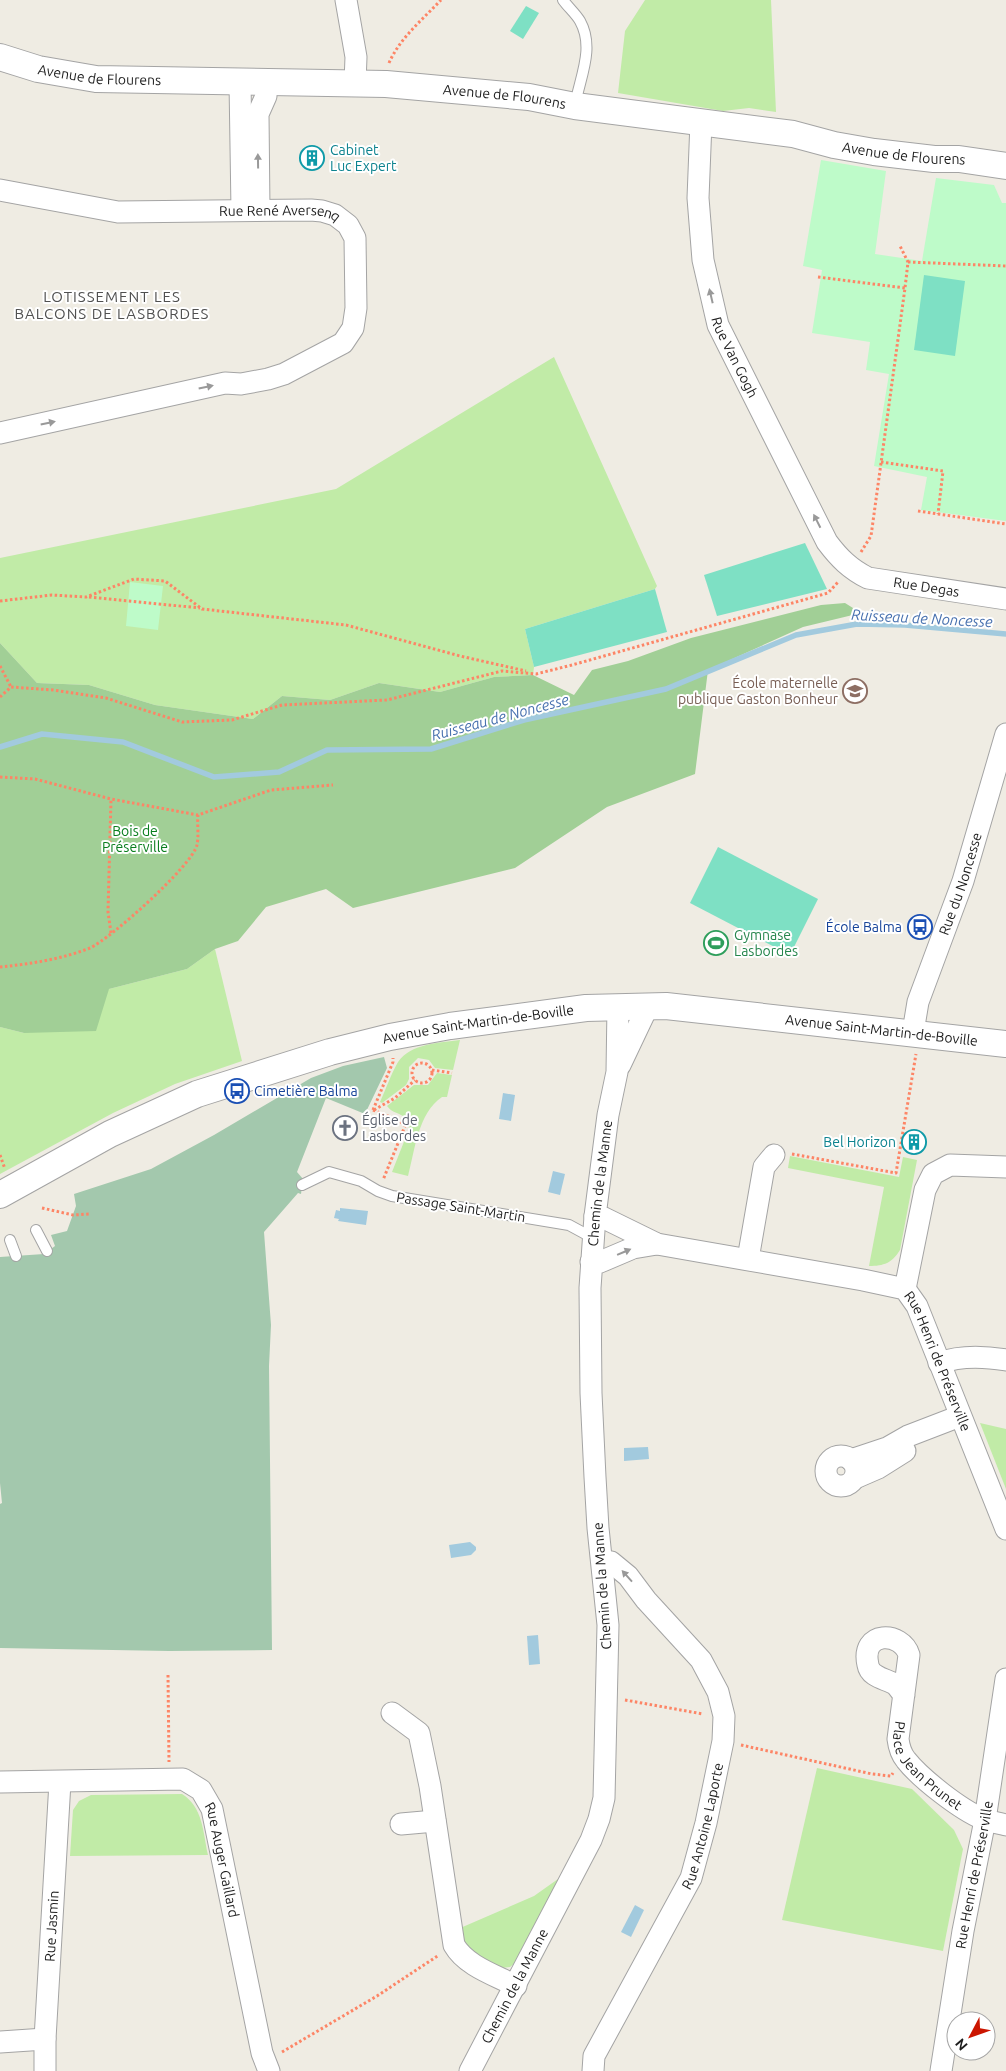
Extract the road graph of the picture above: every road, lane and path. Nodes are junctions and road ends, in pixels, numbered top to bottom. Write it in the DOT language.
graph roads {
  1 [pos="346,0"];
  2 [pos="441,0"];
  3 [pos="563,0"];
  4 [pos="0,57"];
  5 [pos="240,82"];
  6 [pos="266,83"];
  7 [pos="355,83"];
  8 [pos="386,84"];
  9 [pos="574,106"];
  10 [pos="701,122"];
  11 [pos="1006,166"];
  12 [pos="0,190"];
  13 [pos="250,210"];
  14 [pos="900,246"];
  15 [pos="908,262"];
  16 [pos="1006,266"];
  17 [pos="818,277"];
  18 [pos="905,288"];
  19 [pos="0,433"];
  20 [pos="881,462"];
  21 [pos="918,512"];
  22 [pos="938,514"];
  23 [pos="1006,524"];
  24 [pos="850,568"];
  25 [pos="828,593"];
  26 [pos="86,597"];
  27 [pos="1006,599"];
  28 [pos="0,601"];
  29 [pos="202,609"];
  30 [pos="0,666"];
  31 [pos="536,674"];
  32 [pos="11,687"];
  33 [pos="0,697"];
  34 [pos="1006,734"];
  35 [pos="0,777"];
  36 [pos="333,785"];
  37 [pos="111,800"];
  38 [pos="198,815"];
  39 [pos="111,934"];
  40 [pos="0,968"];
  41 [pos="618,1006"];
  42 [pos="648,1006"];
  43 [pos="913,1032"];
  44 [pos="390,1038"];
  45 [pos="1000,1040"];
  46 [pos="432,1070"];
  47 [pos="617,1072"];
  48 [pos="914,1072"];
  49 [pos="452,1074"];
  50 [pos="415,1080"];
  51 [pos="373,1110"];
  52 [pos="783,1154"];
  53 [pos="1006,1168"];
  54 [pos="302,1185"];
  55 [pos="378,1191"];
  56 [pos="0,1195"];
  57 [pos="42,1208"];
  58 [pos="90,1214"];
  59 [pos="595,1216"];
  60 [pos="36,1230"];
  61 [pos="592,1238"];
  62 [pos="10,1240"];
  63 [pos="657,1244"];
  64 [pos="47,1251"];
  65 [pos="16,1256"];
  66 [pos="748,1259"];
  67 [pos="591,1262"];
  68 [pos="905,1289"];
  69 [pos="1006,1360"];
  70 [pos="939,1363"];
  71 [pos="960,1416"];
  72 [pos="853,1469"];
  73 [pos="1006,1529"];
  74 [pos="602,1561"];
  75 [pos="605,1595"];
  76 [pos="646,1600"];
  77 [pos="168,1675"];
  78 [pos="1006,1679"];
  79 [pos="904,1695"];
  80 [pos="633,1701"];
  81 [pos="392,1713"];
  82 [pos="705,1714"];
  83 [pos="724,1741"];
  84 [pos="872,1774"];
  85 [pos="169,1780"];
  86 [pos="0,1782"];
  87 [pos="60,1782"];
  88 [pos="435,1820"];
  89 [pos="985,1820"];
  90 [pos="401,1824"];
  91 [pos="1006,1825"];
  92 [pos="454,1945"];
  93 [pos="516,1986"];
  94 [pos="45,2039"];
  95 [pos="0,2042"];
  96 [pos="265,2062"];
  97 [pos="594,2063"];
  98 [pos="45,2071"];
  99 [pos="470,2071"];
  100 [pos="941,2071"];
  1 -- 7 [label="street"];
  2 -- 8 [label="path"];
  3 -- 9 [label="lane"];
  4 -- 5 [label="street, Avenue de Flourens"];
  5 -- 6 [label="street, Avenue de Flourens"];
  5 -- 13 [label="street"];
  6 -- 7 [label="street, Avenue de Flourens"];
  13 -- 6 [label="street, one-way"];
  7 -- 8 [label="street, Avenue de Flourens"];
  8 -- 9 [label="street, Avenue de Flourens"];
  9 -- 10 [label="street, Avenue de Flourens"];
  10 -- 11 [label="street, Avenue de Flourens"];
  24 -- 10 [label="street, Rue Van Gogh, one-way"];
  12 -- 13 [label="street, Rue René Aversenq"];
  19 -- 13 [label="street, Rue René Aversenq, one-way"];
  14 -- 15 [label="path"];
  15 -- 16 [label="path"];
  15 -- 18 [label="path"];
  17 -- 18 [label="path"];
  18 -- 20 [label="path"];
  20 -- 22 [label="path"];
  20 -- 24 [label="path"];
  21 -- 22 [label="path"];
  22 -- 23 [label="path"];
  24 -- 27 [label="street, Rue Degas"];
  25 -- 31 [label="path"];
  26 -- 28 [label="path"];
  26 -- 29 [label="path"];
  26 -- 29 [label="path"];
  29 -- 31 [label="path"];
  30 -- 32 [label="path"];
  31 -- 32 [label="path"];
  32 -- 33 [label="path"];
  34 -- 43 [label="street, Rue du Noncesse"];
  35 -- 37 [label="path"];
  36 -- 38 [label="path"];
  37 -- 38 [label="path"];
  37 -- 39 [label="path"];
  38 -- 39 [label="path"];
  39 -- 40 [label="path"];
  41 -- 42 [label="street, Avenue Saint-Martin-de-Boville"];
  41 -- 44 [label="street, Avenue Saint-Martin-de-Boville"];
  41 -- 47 [label="street, Chemin de la Manne"];
  42 -- 43 [label="street, Avenue Saint-Martin-de-Boville"];
  42 -- 47 [label="street, Chemin de la Manne"];
  43 -- 45 [label="street, Avenue Saint-Martin-de-Boville"];
  44 -- 51 [label="path"];
  44 -- 56 [label="street, Avenue Saint-Martin-de-Boville"];
  46 -- 49 [label="path"];
  46 -- 50 [label="path"];
  46 -- 50 [label="path"];
  47 -- 59 [label="street, Chemin de la Manne"];
  48 -- 52 [label="path"];
  50 -- 51 [label="path"];
  51 -- 55 [label="path"];
  52 -- 66 [label="street"];
  53 -- 68 [label="street"];
  54 -- 55 [label="lane, Passage Saint-Martin"];
  55 -- 61 [label="lane, Passage Saint-Martin"];
  57 -- 58 [label="path"];
  59 -- 61 [label="street, Chemin de la Manne"];
  59 -- 63 [label="street, Rue Henri de Préserville"];
  60 -- 64 [label="lane"];
  61 -- 67 [label="street, Chemin de la Manne"];
  62 -- 65 [label="lane"];
  63 -- 66 [label="street, Rue Henri de Préserville"];
  67 -- 63 [label="street, Rue Henri de Préserville, one-way"];
  66 -- 68 [label="street, Rue Henri de Préserville"];
  67 -- 74 [label="street, Chemin de la Manne"];
  68 -- 70 [label="street, Rue Henri de Préserville"];
  69 -- 70 [label="street"];
  70 -- 71 [label="street, Rue Henri de Préserville"];
  71 -- 72 [label="street"];
  71 -- 73 [label="street, Rue Henri de Préserville"];
  74 -- 75 [label="street, Chemin de la Manne"];
  76 -- 74 [label="street, Rue Antoine Laporte, one-way"];
  75 -- 76 [label="street"];
  75 -- 93 [label="street, Chemin de la Manne"];
  76 -- 83 [label="street, Rue Antoine Laporte"];
  77 -- 85 [label="path"];
  78 -- 89 [label="street, Rue Henri de Préserville"];
  79 -- 89 [label="street, Place Jean Prunet"];
  80 -- 82 [label="path"];
  81 -- 88 [label="street"];
  83 -- 84 [label="path"];
  83 -- 97 [label="street, Rue Antoine Laporte"];
  85 -- 87 [label="street, Rue Auger Gaillard"];
  85 -- 96 [label="street, Rue Auger Gaillard"];
  86 -- 87 [label="street, Rue Auger Gaillard"];
  87 -- 94 [label="street, Rue Jasmin"];
  88 -- 90 [label="street"];
  88 -- 92 [label="street"];
  89 -- 91 [label="street, Place Jean Prunet"];
  89 -- 100 [label="street, Rue Henri de Préserville"];
  92 -- 93 [label="street"];
  92 -- 96 [label="path"];
  93 -- 99 [label="street, Chemin de la Manne"];
  94 -- 95 [label="street"];
  94 -- 98 [label="street, Rue Jasmin"];
}
